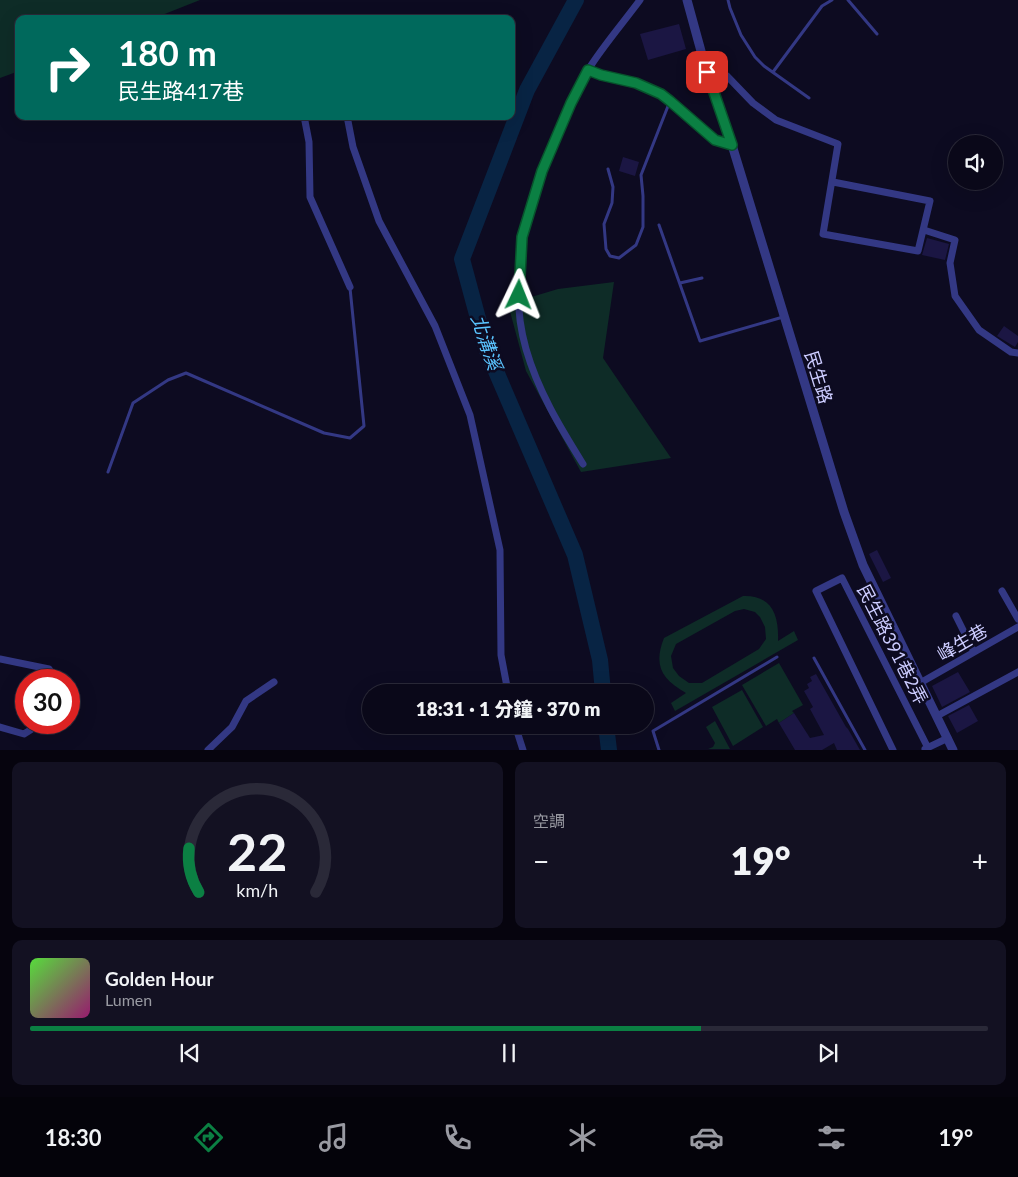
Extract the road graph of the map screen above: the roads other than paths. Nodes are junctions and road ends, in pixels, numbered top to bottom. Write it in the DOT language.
graph roads {
  1 [pos="640,0"];
  2 [pos="688,0"];
  3 [pos="728,0"];
  4 [pos="832,0"];
  5 [pos="848,0"];
  6 [pos="877,34"];
  7 [pos="588,70"];
  8 [pos="707,72"];
  9 [pos="773,72"];
  10 [pos="809,98"];
  11 [pos="670,101"];
  12 [pos="305,120"];
  13 [pos="348,120"];
  14 [pos="732,145"];
  15 [pos="608,168"];
  16 [pos="833,182"];
  17 [pos="659,225"];
  18 [pos="924,230"];
  19 [pos="702,278"];
  20 [pos="680,283"];
  21 [pos="350,287"];
  22 [pos="784,317"];
  23 [pos="1018,353"];
  24 [pos="584,464"];
  25 [pos="108,472"];
  26 [pos="1002,591"];
  27 [pos="956,616"];
  28 [pos="1018,619"];
  29 [pos="1018,627"];
  30 [pos="974,652"];
  31 [pos="778,657"];
  32 [pos="814,658"];
  33 [pos="0,659"];
  34 [pos="49,669"];
  35 [pos="1018,672"];
  36 [pos="274,682"];
  37 [pos="920,683"];
  38 [pos="506,684"];
  39 [pos="937,716"];
  40 [pos="0,727"];
  41 [pos="15,731"];
  42 [pos="518,734"];
  43 [pos="948,738"];
  44 [pos="926,749"];
  45 [pos="208,750"];
  46 [pos="523,750"];
  47 [pos="659,750"];
  48 [pos="865,750"];
  49 [pos="893,750"];
  50 [pos="953,750"];
  1 -- 7 [label="street"];
  2 -- 8 [label="street, 民生路"];
  3 -- 9 [label="lane"];
  4 -- 9 [label="lane"];
  5 -- 6 [label="lane"];
  7 -- 11 [label="lane"];
  7 -- 24 [label="street"];
  8 -- 14 [label="street, 民生路"];
  8 -- 16 [label="street"];
  9 -- 10 [label="lane"];
  11 -- 14 [label="lane"];
  11 -- 15 [label="lane"];
  12 -- 21 [label="street"];
  13 -- 38 [label="street"];
  14 -- 22 [label="street, 民生路"];
  16 -- 18 [label="street"];
  16 -- 18 [label="street"];
  17 -- 20 [label="lane"];
  18 -- 23 [label="street"];
  19 -- 20 [label="lane"];
  20 -- 22 [label="lane"];
  21 -- 25 [label="lane"];
  22 -- 37 [label="street, 民生路"];
  26 -- 28 [label="street"];
  27 -- 30 [label="street"];
  29 -- 30 [label="street, 峰生巷"];
  30 -- 37 [label="street, 峰生巷"];
  31 -- 47 [label="lane"];
  32 -- 48 [label="lane"];
  33 -- 34 [label="street"];
  35 -- 39 [label="street"];
  36 -- 45 [label="street"];
  37 -- 39 [label="street, 民生路"];
  39 -- 43 [label="street, 民生路"];
  40 -- 41 [label="street"];
  42 -- 46 [label="street"];
  43 -- 44 [label="street"];
  43 -- 50 [label="street, 民生路"];
  44 -- 49 [label="street, 民生路391巷2弄"];
}
